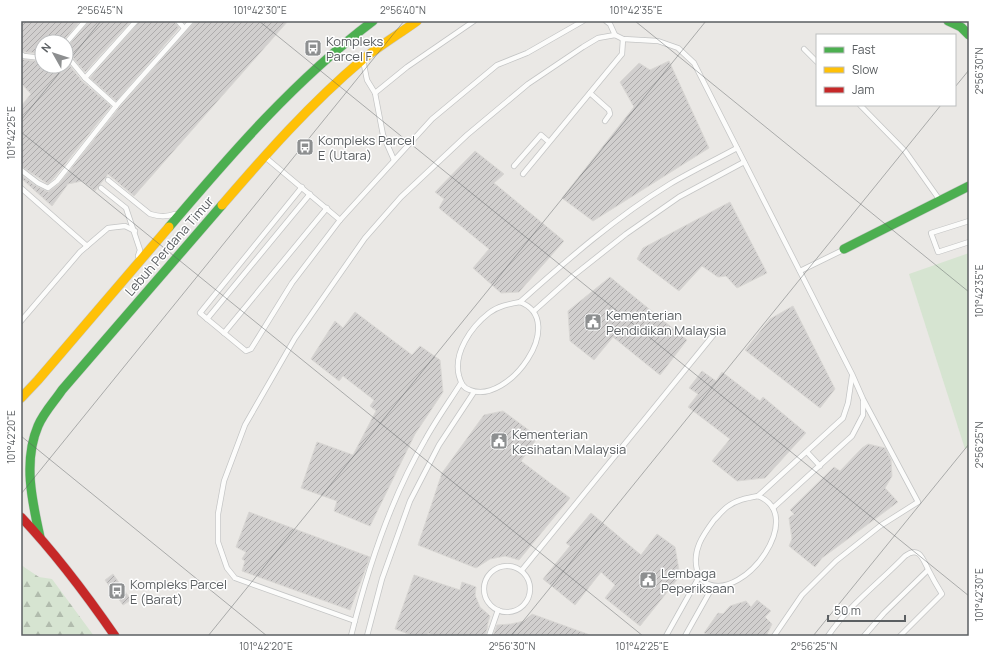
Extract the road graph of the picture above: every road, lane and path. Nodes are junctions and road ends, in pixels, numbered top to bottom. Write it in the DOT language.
graph roads {
  1 [pos="85,21"];
  2 [pos="136,21"];
  3 [pos="178,21"];
  4 [pos="191,21"];
  5 [pos="373,21"];
  6 [pos="417,21"];
  7 [pos="474,21"];
  8 [pos="583,21"];
  9 [pos="606,21"];
  10 [pos="948,21"];
  11 [pos="184,28"];
  12 [pos="74,34"];
  13 [pos="615,35"];
  14 [pos="969,35"];
  15 [pos="624,39"];
  16 [pos="804,48"];
  17 [pos="21,54"];
  18 [pos="34,57"];
  19 [pos="363,59"];
  20 [pos="816,61"];
  21 [pos="74,64"];
  22 [pos="86,78"];
  23 [pos="375,93"];
  24 [pos="590,93"];
  25 [pos="116,106"];
  26 [pos="861,106"];
  27 [pos="606,121"];
  28 [pos="549,142"];
  29 [pos="737,148"];
  30 [pos="264,156"];
  31 [pos="394,160"];
  32 [pos="744,162"];
  33 [pos="514,166"];
  34 [pos="21,170"];
  35 [pos="523,174"];
  36 [pos="108,180"];
  37 [pos="969,186"];
  38 [pos="21,188"];
  39 [pos="101,188"];
  40 [pos="302,188"];
  41 [pos="310,194"];
  42 [pos="940,200"];
  43 [pos="327,208"];
  44 [pos="181,212"];
  45 [pos="340,220"];
  46 [pos="969,221"];
  47 [pos="135,231"];
  48 [pos="969,242"];
  49 [pos="86,246"];
  50 [pos="844,249"];
  51 [pos="133,269"];
  52 [pos="800,271"];
  53 [pos="520,302"];
  54 [pos="534,311"];
  55 [pos="208,319"];
  56 [pos="21,321"];
  57 [pos="224,333"];
  58 [pos="715,333"];
  59 [pos="852,374"];
  60 [pos="461,383"];
  61 [pos="474,392"];
  62 [pos="21,398"];
  63 [pos="863,399"];
  64 [pos="807,452"];
  65 [pos="820,466"];
  66 [pos="758,496"];
  67 [pos="773,508"];
  68 [pos="21,517"];
  69 [pos="40,537"];
  70 [pos="522,570"];
  71 [pos="928,570"];
  72 [pos="700,577"];
  73 [pos="713,586"];
  74 [pos="498,610"];
  75 [pos="355,621"];
  76 [pos="115,636"];
  77 [pos="351,636"];
  78 [pos="367,636"];
  79 [pos="489,636"];
  80 [pos="666,636"];
  81 [pos="685,636"];
  82 [pos="774,636"];
  83 [pos="828,636"];
  84 [pos="864,636"];
  85 [pos="900,636"];
  1 -- 12 [label="lane"];
  2 -- 22 [label="lane"];
  3 -- 11 [label="lane"];
  4 -- 11 [label="lane"];
  5 -- 44 [label="main road, Lebuh Perdana Timur"];
  6 -- 19 [label="main road, Lebuh Perdana Timur"];
  7 -- 23 [label="lane"];
  8 -- 31 [label="lane"];
  9 -- 13 [label="lane"];
  10 -- 14 [label="main road"];
  11 -- 25 [label="lane"];
  13 -- 15 [label="lane"];
  13 -- 75 [label="lane"];
  15 -- 24 [label="lane"];
  15 -- 29 [label="lane"];
  16 -- 20 [label="lane"];
  17 -- 18 [label="lane"];
  19 -- 23 [label="lane"];
  19 -- 30 [label="main road, Lebuh Perdana Timur"];
  21 -- 22 [label="lane"];
  22 -- 25 [label="lane"];
  23 -- 31 [label="lane"];
  24 -- 27 [label="lane"];
  24 -- 28 [label="lane"];
  25 -- 34 [label="lane"];
  26 -- 42 [label="lane"];
  28 -- 33 [label="lane"];
  28 -- 35 [label="lane"];
  29 -- 32 [label="lane"];
  29 -- 53 [label="lane"];
  30 -- 40 [label="lane"];
  30 -- 69 [label="main road, Lebuh Perdana Timur"];
  31 -- 45 [label="lane"];
  32 -- 52 [label="lane"];
  32 -- 54 [label="lane"];
  36 -- 44 [label="lane"];
  37 -- 42 [label="main road"];
  38 -- 49 [label="lane"];
  39 -- 47 [label="lane"];
  40 -- 41 [label="lane"];
  40 -- 55 [label="lane"];
  41 -- 43 [label="lane"];
  41 -- 55 [label="lane"];
  42 -- 50 [label="main road"];
  43 -- 45 [label="lane"];
  43 -- 57 [label="lane"];
  44 -- 51 [label="main road, Lebuh Perdana Timur"];
  45 -- 57 [label="lane"];
  46 -- 48 [label="lane"];
  47 -- 49 [label="lane"];
  47 -- 51 [label="lane"];
  49 -- 56 [label="lane"];
  50 -- 52 [label="lane"];
  51 -- 62 [label="main road, Lebuh Perdana Timur"];
  52 -- 59 [label="lane"];
  53 -- 54 [label="lane"];
  53 -- 60 [label="lane"];
  54 -- 61 [label="lane"];
  55 -- 57 [label="lane"];
  58 -- 70 [label="lane"];
  59 -- 63 [label="lane"];
  59 -- 64 [label="lane"];
  60 -- 61 [label="lane"];
  60 -- 75 [label="lane"];
  61 -- 78 [label="lane"];
  63 -- 65 [label="lane"];
  63 -- 82 [label="lane"];
  64 -- 65 [label="lane"];
  64 -- 66 [label="lane"];
  65 -- 67 [label="lane"];
  66 -- 67 [label="lane"];
  66 -- 72 [label="lane"];
  67 -- 73 [label="lane"];
  68 -- 69 [label="main road"];
  69 -- 76 [label="main road"];
  70 -- 74 [label="lane"];
  70 -- 74 [label="lane"];
  71 -- 83 [label="lane"];
  71 -- 84 [label="lane"];
  71 -- 85 [label="lane"];
  72 -- 73 [label="lane"];
  72 -- 80 [label="lane"];
  73 -- 81 [label="lane"];
  74 -- 79 [label="lane"];
  75 -- 77 [label="lane"];
}
